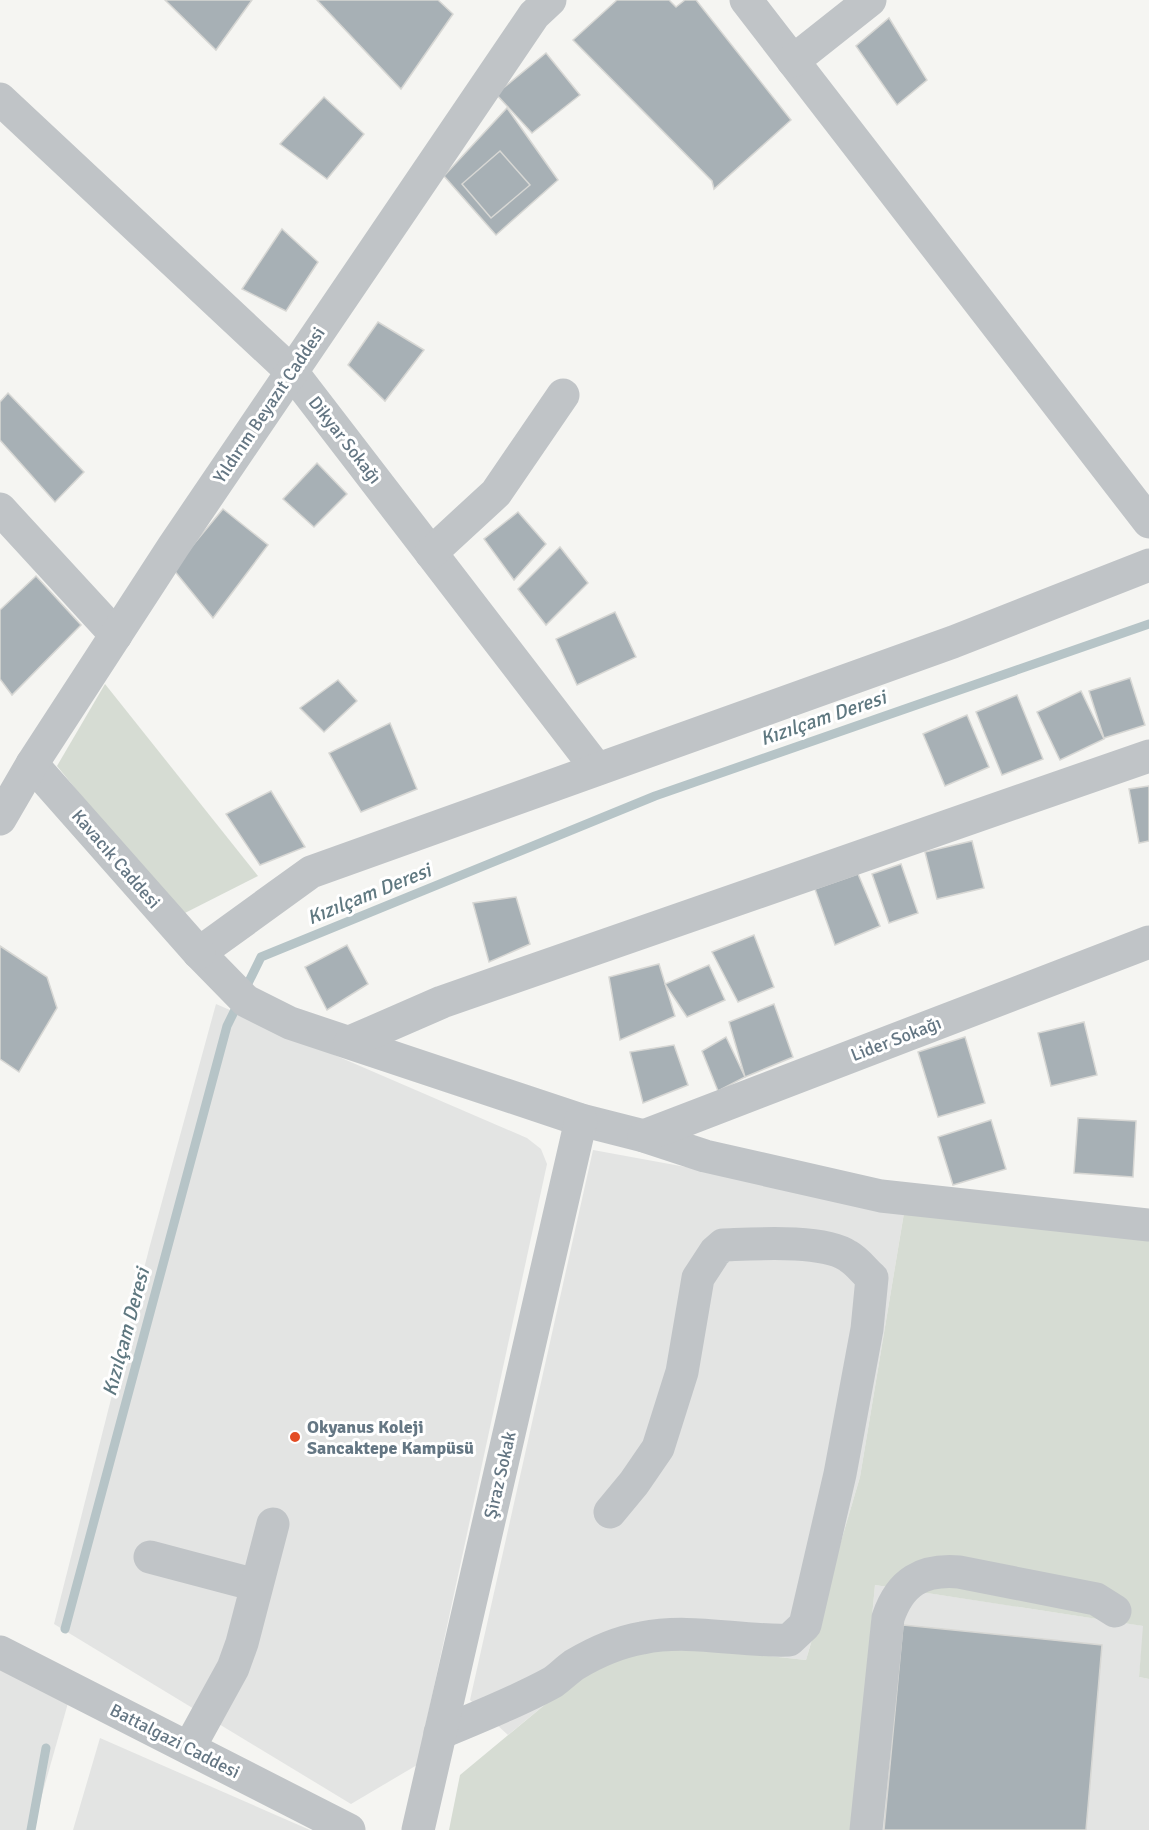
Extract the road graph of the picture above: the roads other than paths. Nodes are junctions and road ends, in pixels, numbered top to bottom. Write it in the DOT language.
graph roads {
  1 [pos="550,0"];
  2 [pos="746,0"];
  3 [pos="870,0"];
  4 [pos="793,61"];
  5 [pos="0,99"];
  6 [pos="292,372"];
  7 [pos="563,395"];
  8 [pos="0,509"];
  9 [pos="1149,522"];
  10 [pos="431,553"];
  11 [pos="1149,565"];
  12 [pos="116,635"];
  13 [pos="1149,756"];
  14 [pos="32,764"];
  15 [pos="597,769"];
  16 [pos="0,819"];
  17 [pos="1149,942"];
  18 [pos="199,953"];
  19 [pos="350,1042"];
  20 [pos="581,1120"];
  21 [pos="644,1136"];
  22 [pos="1149,1225"];
  23 [pos="610,1512"];
  24 [pos="273,1524"];
  25 [pos="150,1557"];
  26 [pos="256,1585"];
  27 [pos="1115,1611"];
  28 [pos="0,1652"];
  29 [pos="440,1733"];
  30 [pos="189,1748"];
  31 [pos="350,1830"];
  32 [pos="418,1830"];
  33 [pos="866,1830"];
  1 -- 6 [label="street, Yıldırım Beyazıt Caddesi"];
  2 -- 4 [label="street"];
  3 -- 4 [label="street"];
  4 -- 9 [label="street"];
  5 -- 6 [label="street, Dikyar Sokağı"];
  6 -- 10 [label="street, Dikyar Sokağı"];
  6 -- 12 [label="street, Yıldırım Beyazıt Caddesi"];
  7 -- 10 [label="street"];
  8 -- 12 [label="street"];
  10 -- 15 [label="street, Dikyar Sokağı"];
  11 -- 15 [label="street"];
  12 -- 14 [label="street, Yıldırım Beyazıt Caddesi"];
  13 -- 19 [label="street"];
  14 -- 16 [label="street, Yıldırım Beyazıt Caddesi"];
  14 -- 18 [label="street, Kavacık Caddesi"];
  15 -- 18 [label="street"];
  17 -- 21 [label="street, Lider Sokağı"];
  18 -- 19 [label="street, Kavacık Caddesi"];
  19 -- 20 [label="street, Kavacık Caddesi"];
  20 -- 21 [label="street, Kavacık Caddesi"];
  20 -- 29 [label="street, Şiraz Sokak"];
  21 -- 22 [label="street, Kavacık Caddesi"];
  23 -- 29 [label="street"];
  24 -- 26 [label="street"];
  25 -- 26 [label="street"];
  26 -- 30 [label="street"];
  27 -- 33 [label="street"];
  28 -- 30 [label="street, Battalgazi Caddesi"];
  29 -- 32 [label="street, Şiraz Sokak"];
  30 -- 31 [label="street, Battalgazi Caddesi"];
}
